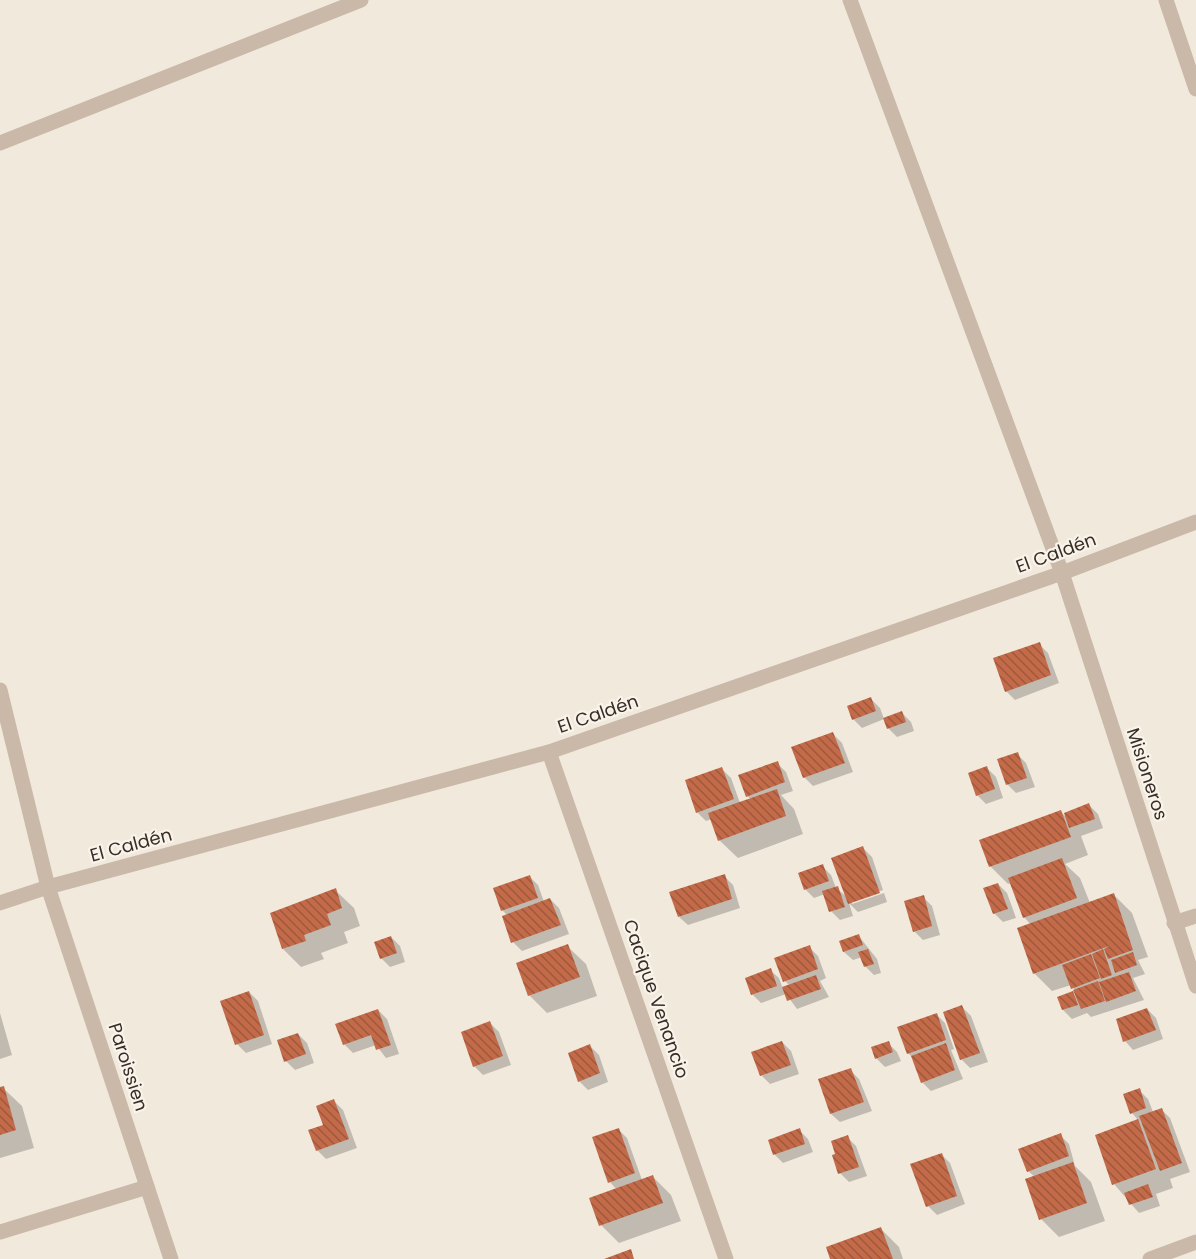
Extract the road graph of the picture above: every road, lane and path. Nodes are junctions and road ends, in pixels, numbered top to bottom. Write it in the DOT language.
graph roads {
  1 [pos="361,0"];
  2 [pos="850,0"];
  3 [pos="1166,0"];
  4 [pos="1196,89"];
  5 [pos="0,143"];
  6 [pos="1196,522"];
  7 [pos="1062,573"];
  8 [pos="0,690"];
  9 [pos="549,752"];
  10 [pos="48,887"];
  11 [pos="0,903"];
  12 [pos="1196,916"];
  13 [pos="1174,923"];
  14 [pos="1196,986"];
  15 [pos="147,1186"];
  16 [pos="0,1232"];
  17 [pos="1196,1242"];
  18 [pos="171,1259"];
  19 [pos="726,1259"];
  20 [pos="1150,1259"];
  1 -- 5 [label="street"];
  2 -- 7 [label="street, Misioneros"];
  3 -- 4 [label="street"];
  6 -- 7 [label="street, El Caldén"];
  7 -- 9 [label="street, El Caldén"];
  7 -- 13 [label="street, Misioneros"];
  8 -- 10 [label="street, Paroissien"];
  9 -- 10 [label="street, El Caldén"];
  9 -- 19 [label="street, Cacique Venancio"];
  10 -- 11 [label="street, El Caldén"];
  10 -- 15 [label="street, Paroissien"];
  12 -- 13 [label="street"];
  13 -- 14 [label="street, Misioneros"];
  15 -- 16 [label="street"];
  15 -- 18 [label="street, Paroissien"];
  17 -- 20 [label="street"];
}
